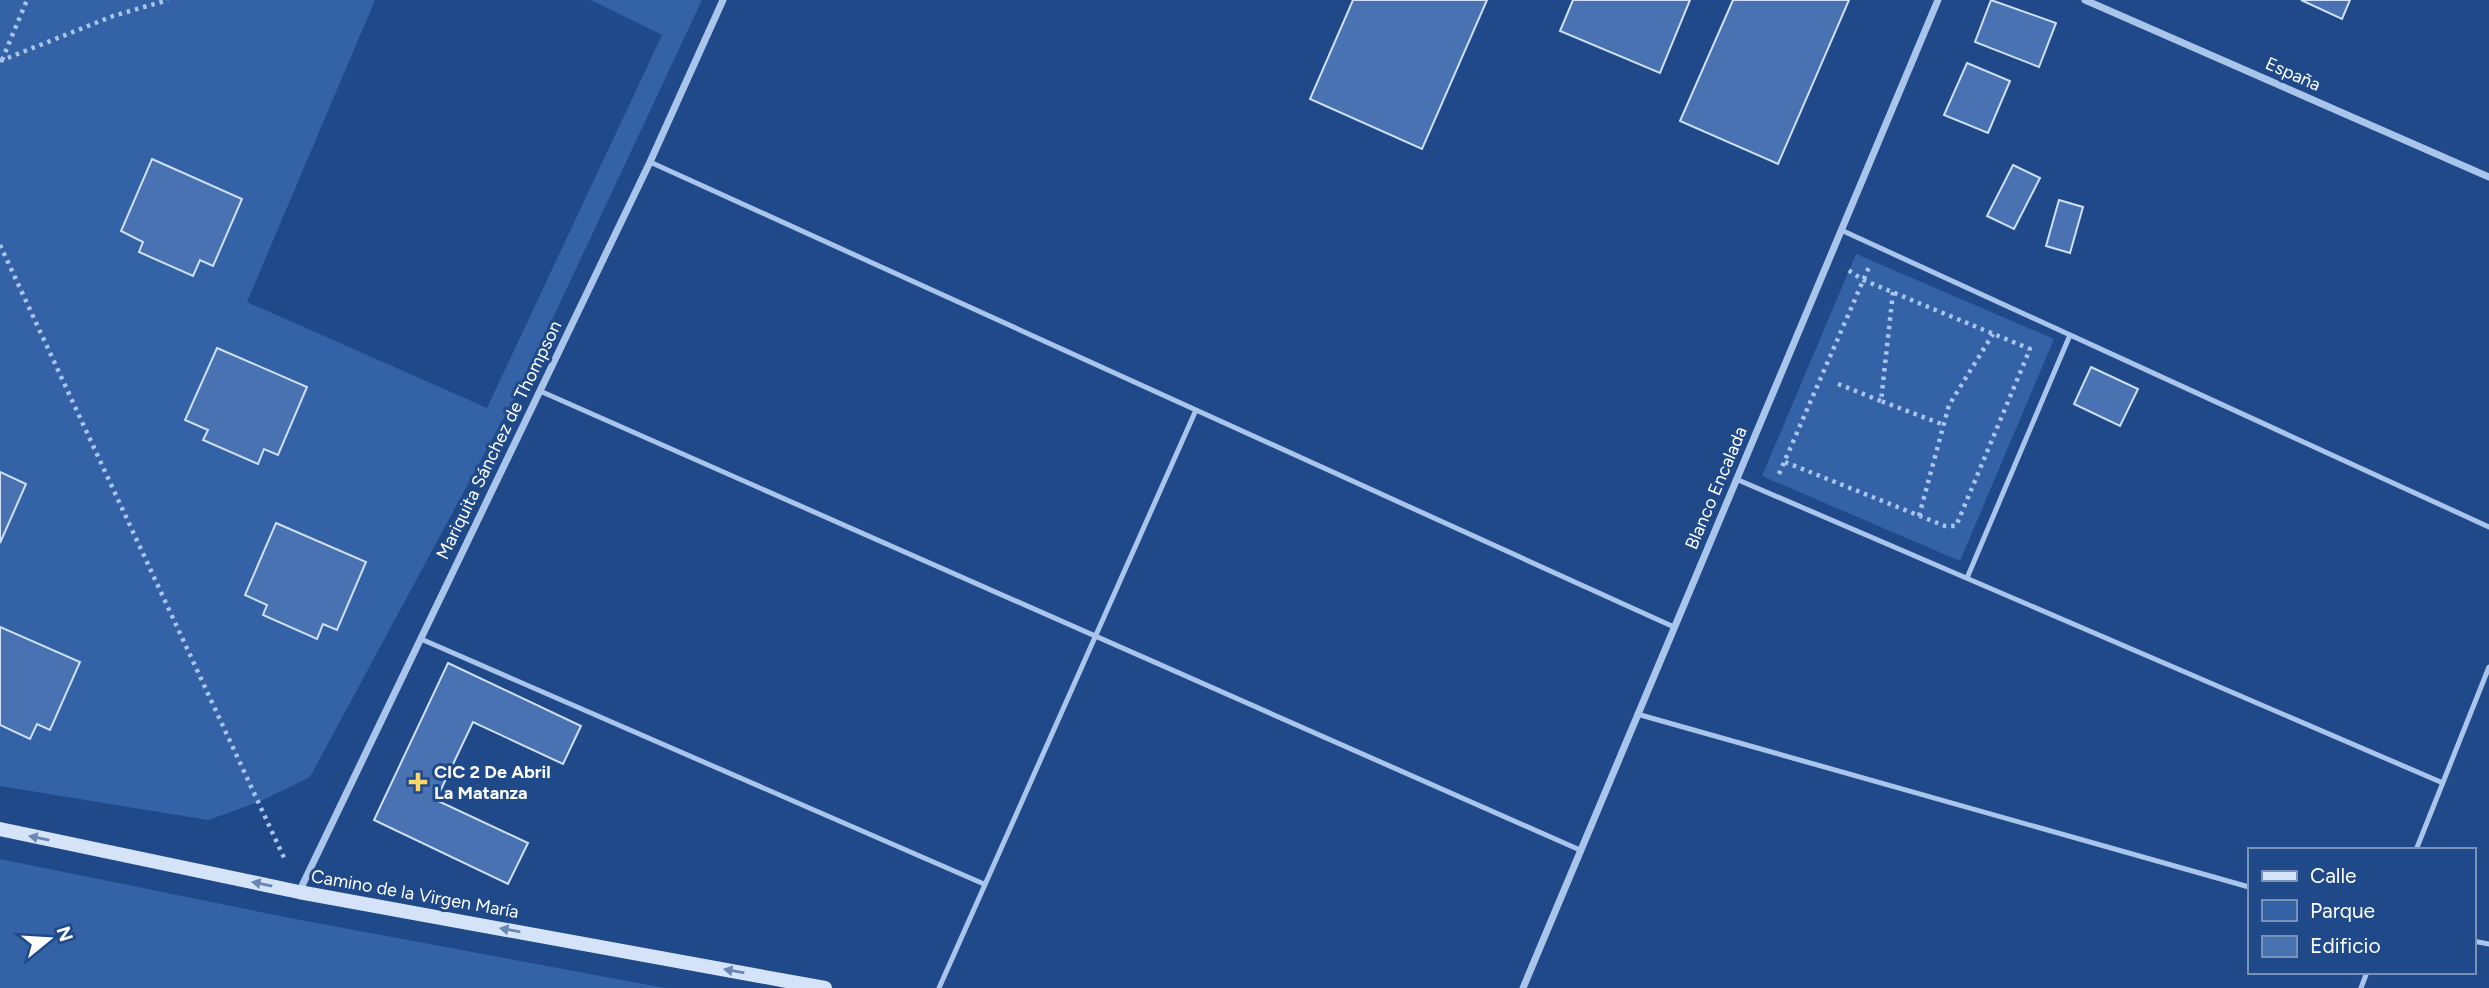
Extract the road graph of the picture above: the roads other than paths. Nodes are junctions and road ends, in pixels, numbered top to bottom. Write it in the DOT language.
graph roads {
  1 [pos="723,0"];
  2 [pos="1938,0"];
  3 [pos="2085,0"];
  4 [pos="650,162"];
  5 [pos="2489,177"];
  6 [pos="1841,230"];
  7 [pos="2070,335"];
  8 [pos="540,391"];
  9 [pos="1196,410"];
  10 [pos="1736,479"];
  11 [pos="2489,527"];
  12 [pos="1967,578"];
  13 [pos="1674,627"];
  14 [pos="1095,636"];
  15 [pos="421,639"];
  16 [pos="2489,667"];
  17 [pos="1637,714"];
  18 [pos="2443,783"];
  19 [pos="0,829"];
  20 [pos="2417,848"];
  21 [pos="1580,850"];
  22 [pos="984,884"];
  23 [pos="2248,887"];
  24 [pos="299,892"];
  25 [pos="825,988"];
  26 [pos="939,988"];
  27 [pos="1522,988"];
  1 -- 4 [label="street, Mariquita Sánchez de Thompson"];
  2 -- 6 [label="street, Blanco Encalada"];
  3 -- 5 [label="street, España"];
  4 -- 8 [label="street, Mariquita Sánchez de Thompson"];
  4 -- 9 [label="lane"];
  6 -- 7 [label="lane"];
  6 -- 10 [label="street, Blanco Encalada"];
  7 -- 11 [label="lane"];
  7 -- 12 [label="lane"];
  8 -- 14 [label="lane"];
  8 -- 15 [label="street, Mariquita Sánchez de Thompson"];
  9 -- 13 [label="lane"];
  9 -- 14 [label="lane"];
  10 -- 12 [label="lane"];
  10 -- 13 [label="street, Blanco Encalada"];
  12 -- 18 [label="lane"];
  13 -- 17 [label="street, Blanco Encalada"];
  14 -- 21 [label="lane"];
  14 -- 22 [label="lane"];
  15 -- 22 [label="lane"];
  15 -- 24 [label="street, Mariquita Sánchez de Thompson"];
  16 -- 18 [label="lane"];
  17 -- 21 [label="street, Blanco Encalada"];
  17 -- 23 [label="lane"];
  18 -- 20 [label="lane"];
  24 -- 19 [label="street, Camino de la Virgen María, one-way"];
  21 -- 27 [label="street, Blanco Encalada"];
  22 -- 26 [label="lane"];
  25 -- 24 [label="street, Camino de la Virgen María, one-way"];
}
